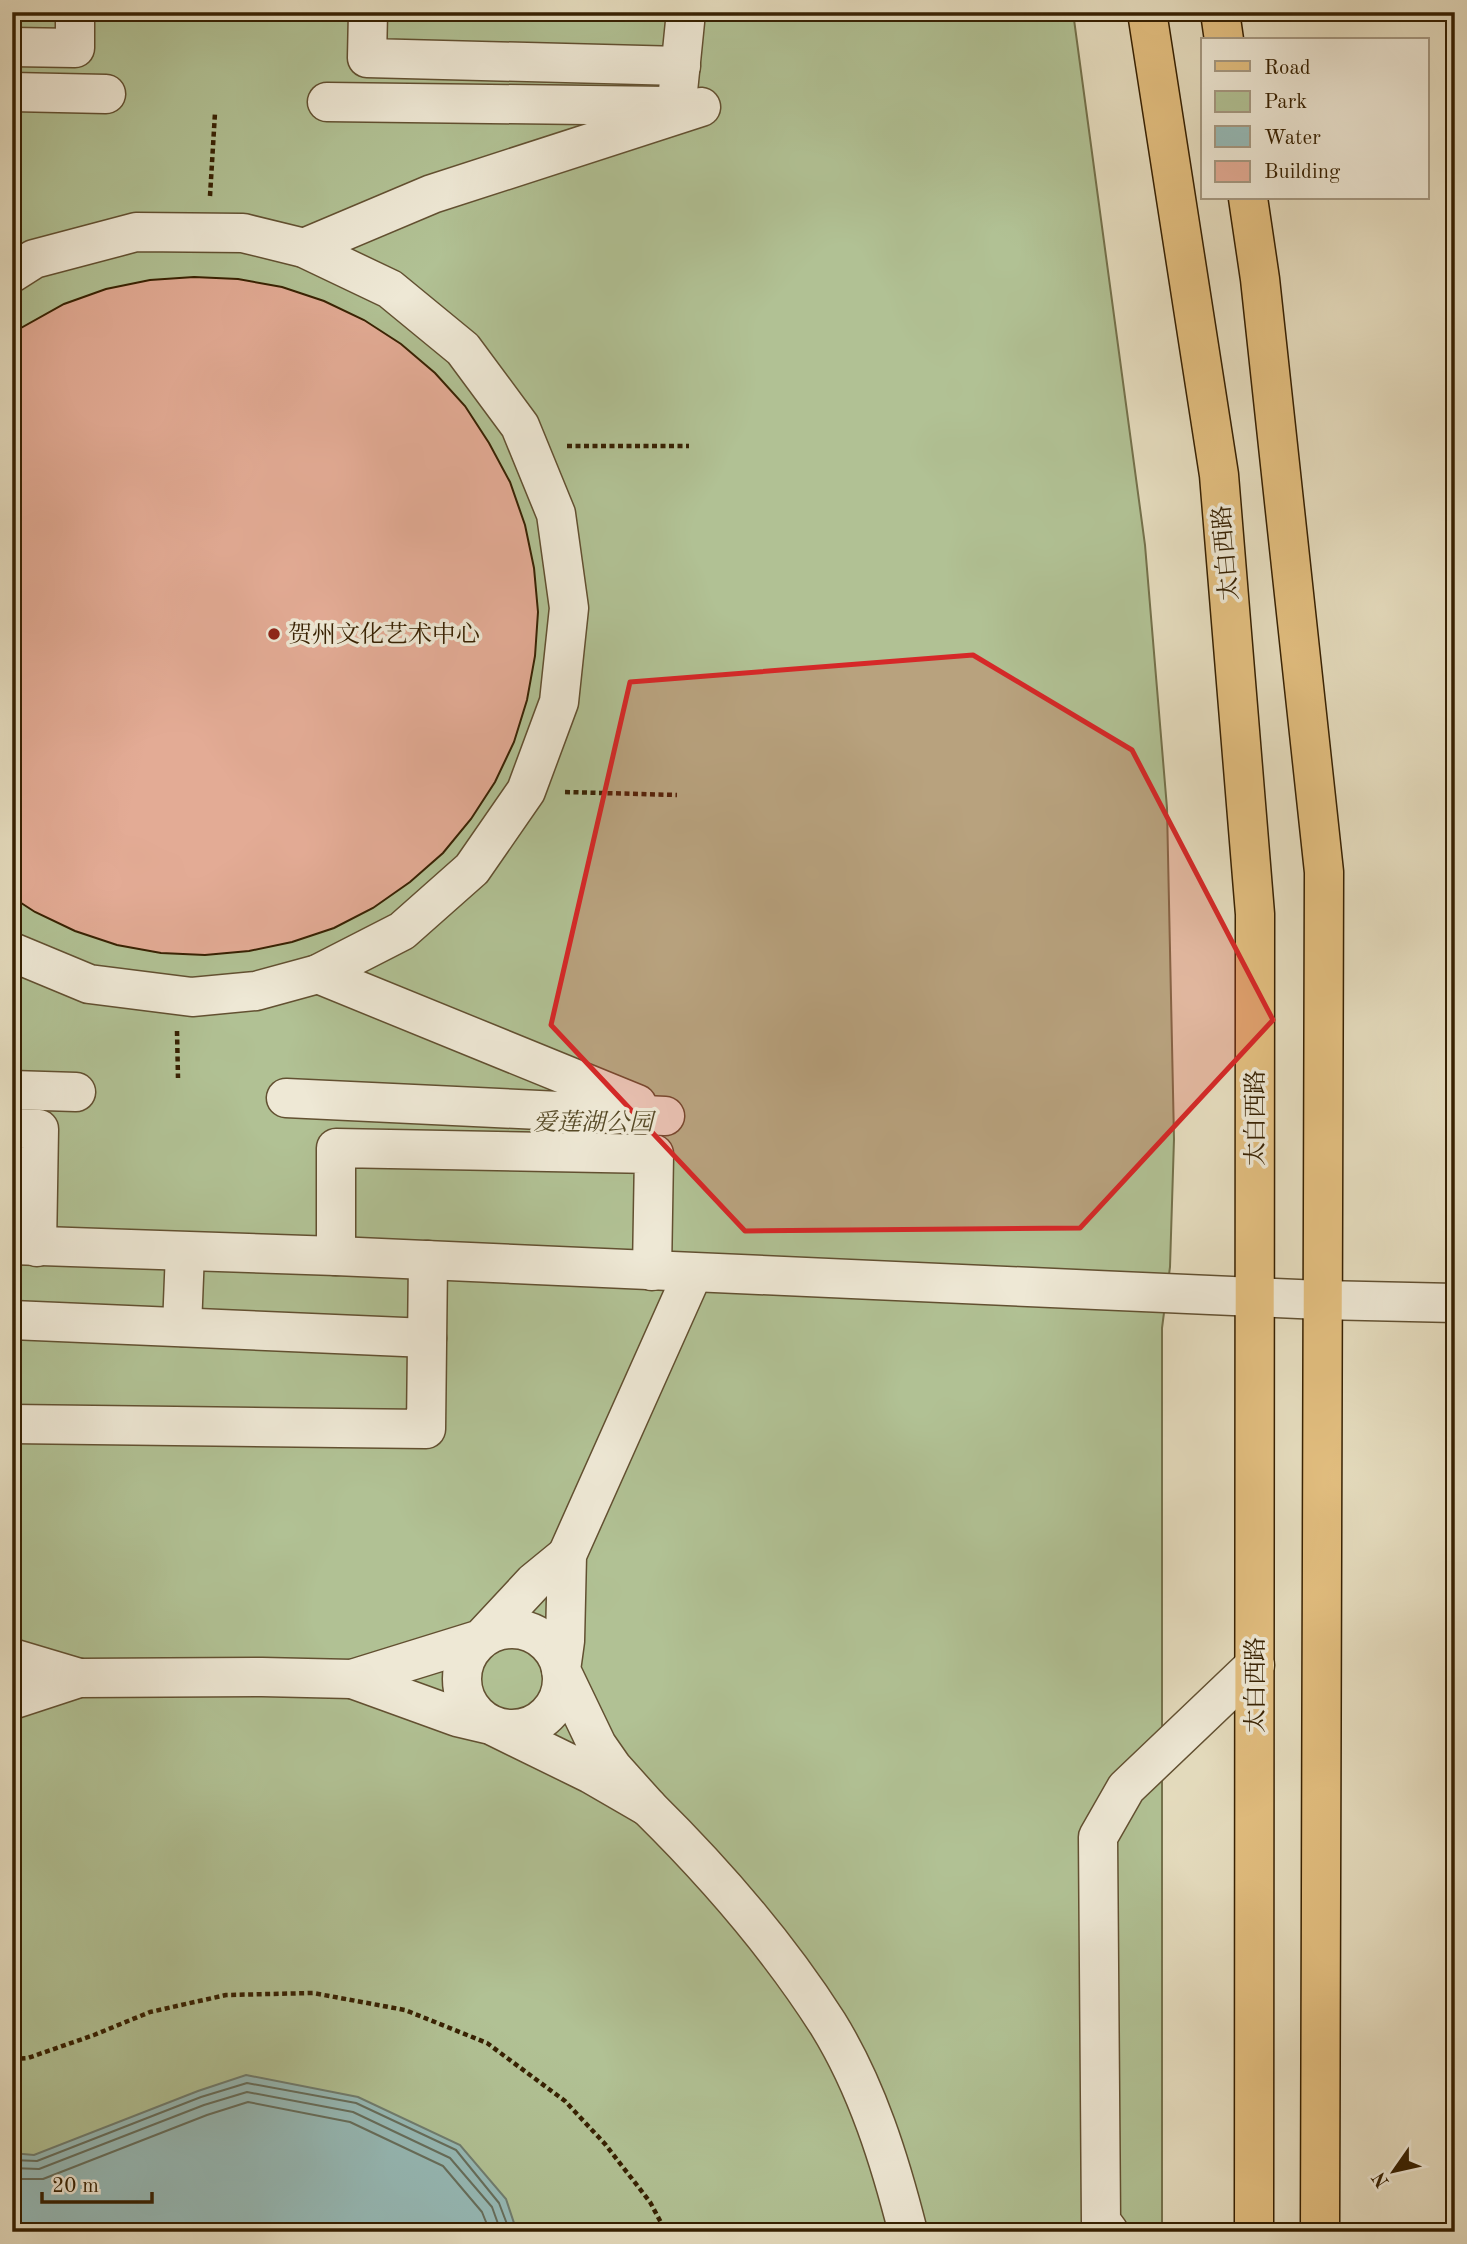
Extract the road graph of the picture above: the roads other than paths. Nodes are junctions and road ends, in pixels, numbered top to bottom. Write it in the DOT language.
graph roads {
  1 [pos="75,12"];
  2 [pos="368,12"];
  3 [pos="686,12"];
  4 [pos="1147,12"];
  5 [pos="12,47"];
  6 [pos="681,66"];
  7 [pos="12,92"];
  8 [pos="106,94"];
  9 [pos="327,102"];
  10 [pos="677,107"];
  11 [pos="1248,200"];
  12 [pos="303,248"];
  13 [pos="12,273"];
  14 [pos="12,952"];
  15 [pos="317,974"];
  16 [pos="12,1090"];
  17 [pos="76,1092"];
  18 [pos="286,1098"];
  19 [pos="653,1115"];
  20 [pos="12,1128"];
  21 [pos="654,1154"];
  22 [pos="25,1246"];
  23 [pos="186,1252"];
  24 [pos="336,1256"];
  25 [pos="428,1260"];
  26 [pos="652,1271"];
  27 [pos="693,1273"];
  28 [pos="1255,1296"];
  29 [pos="1321,1300"];
  30 [pos="1455,1303"];
  31 [pos="12,1320"];
  32 [pos="182,1327"];
  33 [pos="427,1338"];
  34 [pos="12,1424"];
  35 [pos="567,1555"];
  36 [pos="481,1639"];
  37 [pos="12,1658"];
  38 [pos="1255,1665"];
  39 [pos="561,1670"];
  40 [pos="79,1678"];
  41 [pos="352,1679"];
  42 [pos="12,1700"];
  43 [pos="491,1725"];
  44 [pos="648,1807"];
  45 [pos="908,2232"];
  46 [pos="1109,2232"];
  47 [pos="1254,2232"];
  48 [pos="1320,2232"];
  1 -- 5 [label="street"];
  2 -- 6 [label="street"];
  3 -- 6 [label="street"];
  4 -- 28 [label="main road, 太白西路"];
  6 -- 10 [label="street"];
  7 -- 8 [label="street"];
  9 -- 10 [label="street"];
  10 -- 12 [label="street"];
  11 -- 29 [label="main road"];
  12 -- 13 [label="street"];
  12 -- 15 [label="street"];
  14 -- 15 [label="street"];
  15 -- 19 [label="street"];
  16 -- 17 [label="street"];
  18 -- 19 [label="street"];
  19 -- 21 [label="street"];
  20 -- 22 [label="street"];
  21 -- 24 [label="street"];
  21 -- 26 [label="street"];
  22 -- 23 [label="street"];
  23 -- 24 [label="street"];
  23 -- 32 [label="street"];
  24 -- 25 [label="street"];
  25 -- 26 [label="street"];
  25 -- 33 [label="street"];
  26 -- 27 [label="street"];
  27 -- 28 [label="street"];
  27 -- 35 [label="street"];
  28 -- 29 [label="street"];
  28 -- 38 [label="main road, 太白西路"];
  29 -- 30 [label="street"];
  29 -- 48 [label="main road"];
  31 -- 32 [label="street"];
  32 -- 33 [label="street"];
  33 -- 34 [label="street"];
  35 -- 36 [label="street"];
  35 -- 39 [label="street"];
  36 -- 39 [label="street"];
  36 -- 41 [label="street"];
  36 -- 43 [label="street"];
  37 -- 40 [label="street"];
  38 -- 46 [label="street"];
  38 -- 47 [label="main road, 太白西路"];
  39 -- 43 [label="street"];
  39 -- 44 [label="street"];
  40 -- 41 [label="street"];
  40 -- 42 [label="street"];
  41 -- 43 [label="street"];
  43 -- 44 [label="street"];
  44 -- 45 [label="street"];
}
